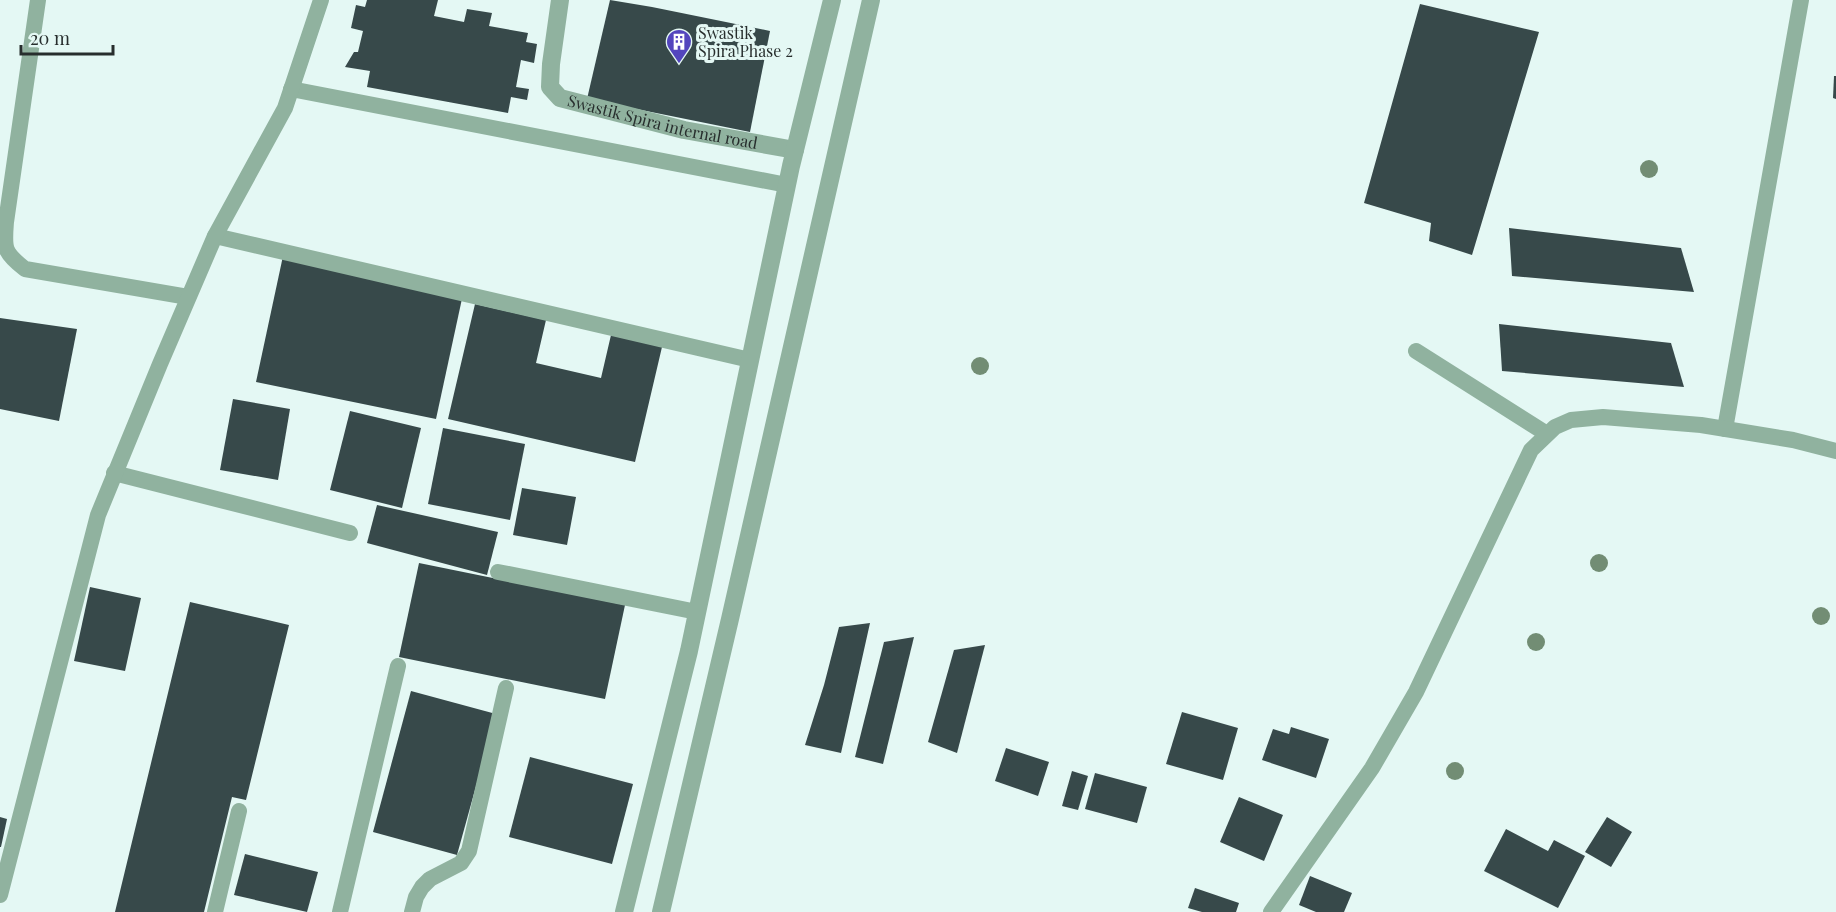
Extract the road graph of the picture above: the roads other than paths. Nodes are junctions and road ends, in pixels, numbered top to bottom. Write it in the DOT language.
graph roads {
  1 [pos="38,0"];
  2 [pos="321,0"];
  3 [pos="560,0"];
  4 [pos="832,0"];
  5 [pos="872,0"];
  6 [pos="1801,0"];
  7 [pos="291,89"];
  8 [pos="795,150"];
  9 [pos="787,185"];
  10 [pos="215,236"];
  11 [pos="189,297"];
  12 [pos="1416,351"];
  13 [pos="750,360"];
  14 [pos="1725,429"];
  15 [pos="1547,434"];
  16 [pos="1836,451"];
  17 [pos="114,473"];
  18 [pos="350,533"];
  19 [pos="498,572"];
  20 [pos="697,612"];
  21 [pos="398,666"];
  22 [pos="506,688"];
  23 [pos="238,811"];
  24 [pos="0,895"];
  25 [pos="215,912"];
  26 [pos="340,912"];
  27 [pos="412,912"];
  28 [pos="624,912"];
  29 [pos="661,912"];
  30 [pos="1271,912"];
  1 -- 11 [label="lane"];
  2 -- 7 [label="lane"];
  3 -- 8 [label="street, Swastik Spira internal road"];
  4 -- 8 [label="street"];
  5 -- 29 [label="street"];
  6 -- 14 [label="lane"];
  7 -- 9 [label="lane"];
  7 -- 10 [label="lane"];
  8 -- 9 [label="street"];
  9 -- 13 [label="street"];
  10 -- 11 [label="lane"];
  10 -- 13 [label="lane"];
  11 -- 17 [label="lane"];
  12 -- 15 [label="lane"];
  13 -- 20 [label="street"];
  14 -- 15 [label="lane"];
  14 -- 16 [label="lane"];
  15 -- 30 [label="lane"];
  17 -- 18 [label="lane"];
  17 -- 24 [label="lane"];
  19 -- 20 [label="lane"];
  20 -- 28 [label="street"];
  21 -- 26 [label="lane"];
  22 -- 27 [label="lane"];
  23 -- 25 [label="lane"];
}
